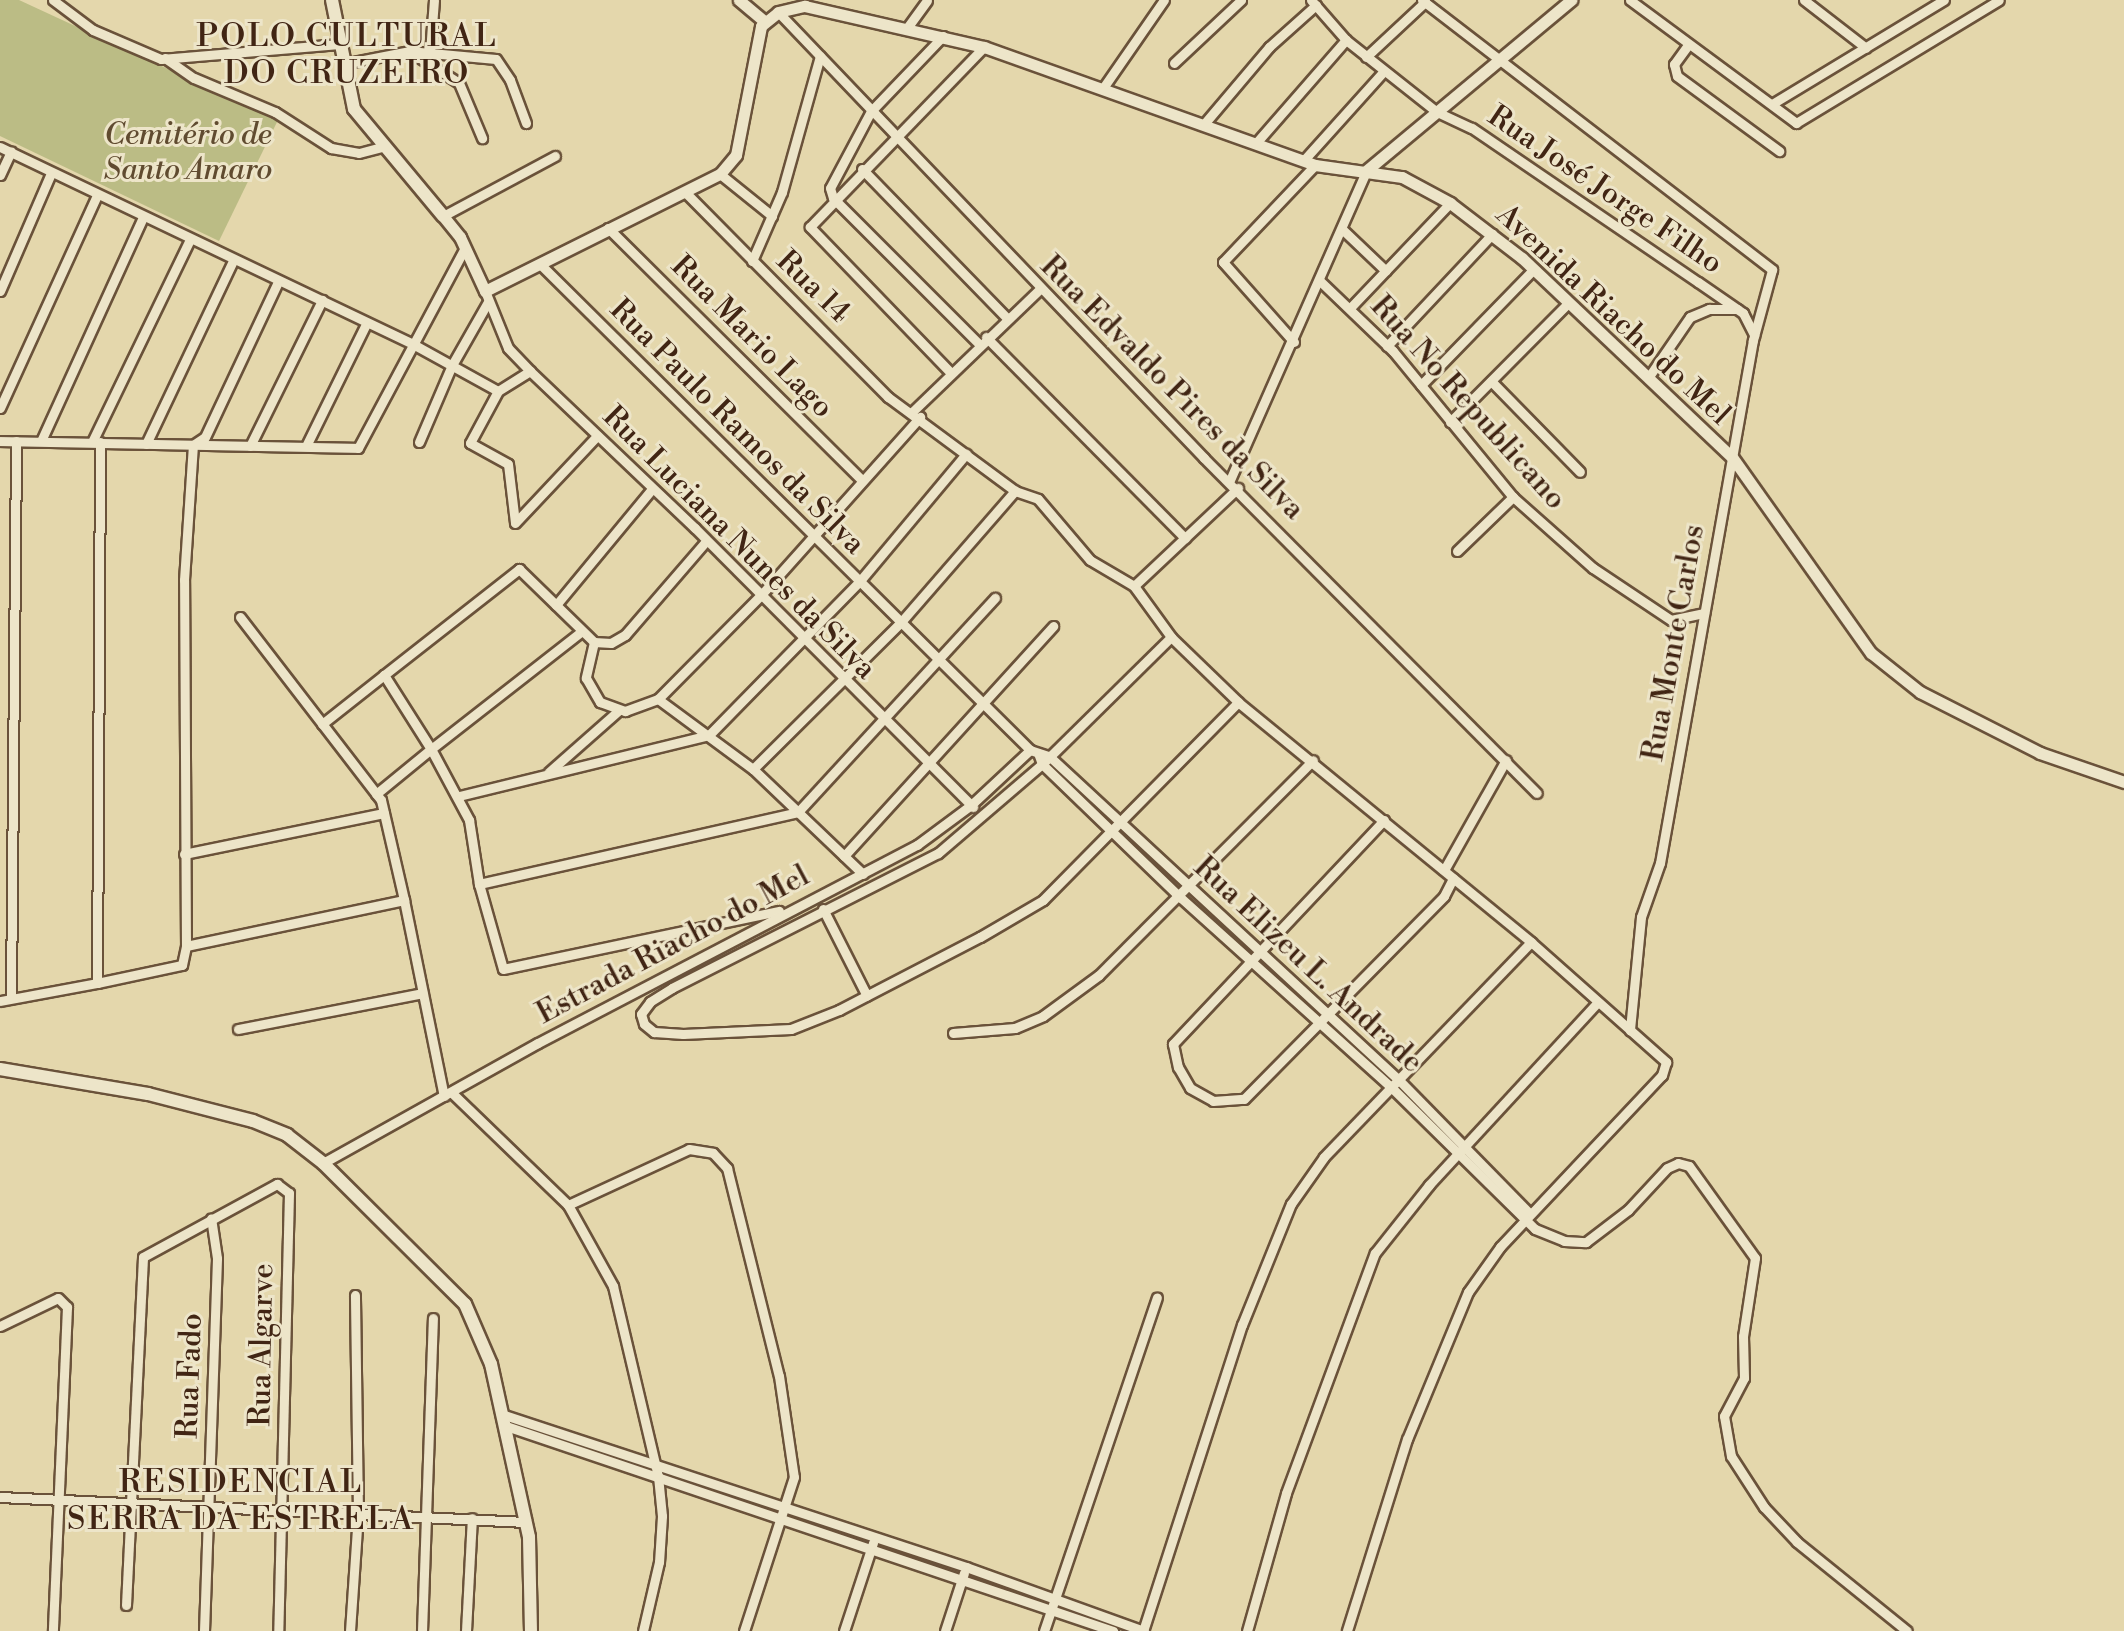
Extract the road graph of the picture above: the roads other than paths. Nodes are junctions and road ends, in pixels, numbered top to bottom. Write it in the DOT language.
graph roads {
  1 [pos="53,0"];
  2 [pos="332,0"];
  3 [pos="434,0"];
  4 [pos="739,0"];
  5 [pos="927,0"];
  6 [pos="1164,0"];
  7 [pos="1241,0"];
  8 [pos="1571,0"];
  9 [pos="1630,0"];
  10 [pos="1804,0"];
  11 [pos="1944,0"];
  12 [pos="1999,0"];
  13 [pos="1423,1"];
  14 [pos="1314,2"];
  15 [pos="812,3"];
  16 [pos="778,12"];
  17 [pos="764,21"];
  18 [pos="907,28"];
  19 [pos="943,36"];
  20 [pos="1346,40"];
  21 [pos="339,44"];
  22 [pos="1688,45"];
  23 [pos="984,47"];
  24 [pos="1866,48"];
  25 [pos="409,51"];
  26 [pos="430,52"];
  27 [pos="820,56"];
  28 [pos="1366,57"];
  29 [pos="165,58"];
  30 [pos="1502,60"];
  31 [pos="1174,63"];
  32 [pos="343,64"];
  33 [pos="1383,72"];
  34 [pos="1103,88"];
  35 [pos="1772,104"];
  36 [pos="871,111"];
  37 [pos="1437,112"];
  38 [pos="526,123"];
  39 [pos="1204,124"];
  40 [pos="893,137"];
  41 [pos="482,138"];
  42 [pos="1256,143"];
  43 [pos="0,147"];
  44 [pos="382,147"];
  45 [pos="11,151"];
  46 [pos="1779,151"];
  47 [pos="555,156"];
  48 [pos="1303,161"];
  49 [pos="1315,165"];
  50 [pos="862,169"];
  51 [pos="1367,170"];
  52 [pos="51,173"];
  53 [pos="720,174"];
  54 [pos="0,175"];
  55 [pos="685,192"];
  56 [pos="97,195"];
  57 [pos="833,198"];
  58 [pos="1450,203"];
  59 [pos="443,216"];
  60 [pos="772,216"];
  61 [pos="143,217"];
  62 [pos="608,228"];
  63 [pos="1343,230"];
  64 [pos="1492,234"];
  65 [pos="190,239"];
  66 [pos="465,248"];
  67 [pos="233,261"];
  68 [pos="752,261"];
  69 [pos="541,265"];
  70 [pos="1534,269"];
  71 [pos="1386,271"];
  72 [pos="1320,281"];
  73 [pos="278,282"];
  74 [pos="1040,289"];
  75 [pos="0,291"];
  76 [pos="486,296"];
  77 [pos="322,300"];
  78 [pos="1569,302"];
  79 [pos="1350,308"];
  80 [pos="1740,311"];
  81 [pos="1761,311"];
  82 [pos="1007,318"];
  83 [pos="366,324"];
  84 [pos="1754,336"];
  85 [pos="982,340"];
  86 [pos="1294,342"];
  87 [pos="411,343"];
  88 [pos="1387,346"];
  89 [pos="452,365"];
  90 [pos="530,371"];
  91 [pos="950,372"];
  92 [pos="1648,378"];
  93 [pos="1491,381"];
  94 [pos="1421,385"];
  95 [pos="498,391"];
  96 [pos="0,408"];
  97 [pos="916,415"];
  98 [pos="1450,422"];
  99 [pos="597,436"];
  100 [pos="0,441"];
  101 [pos="16,441"];
  102 [pos="41,441"];
  103 [pos="96,442"];
  104 [pos="419,442"];
  105 [pos="146,444"];
  106 [pos="307,444"];
  107 [pos="193,445"];
  108 [pos="250,446"];
  109 [pos="966,454"];
  110 [pos="1732,457"];
  111 [pos="1580,472"];
  112 [pos="862,480"];
  113 [pos="1230,480"];
  114 [pos="1238,488"];
  115 [pos="652,489"];
  116 [pos="1015,491"];
  117 [pos="1513,497"];
  118 [pos="814,538"];
  119 [pos="1185,538"];
  120 [pos="706,541"];
  121 [pos="1457,551"];
  122 [pos="859,582"];
  123 [pos="1134,586"];
  124 [pos="761,595"];
  125 [pos="995,598"];
  126 [pos="556,605"];
  127 [pos="1704,613"];
  128 [pos="240,617"];
  129 [pos="901,622"];
  130 [pos="1053,626"];
  131 [pos="582,631"];
  132 [pos="1171,637"];
  133 [pos="804,638"];
  134 [pos="594,642"];
  135 [pos="938,662"];
  136 [pos="384,675"];
  137 [pos="845,680"];
  138 [pos="658,699"];
  139 [pos="980,701"];
  140 [pos="1238,702"];
  141 [pos="618,711"];
  142 [pos="886,722"];
  143 [pos="322,724"];
  144 [pos="709,735"];
  145 [pos="431,749"];
  146 [pos="1034,752"];
  147 [pos="1049,756"];
  148 [pos="1313,760"];
  149 [pos="1506,760"];
  150 [pos="928,763"];
  151 [pos="1042,764"];
  152 [pos="753,769"];
  153 [pos="546,775"];
  154 [pos="2124,782"];
  155 [pos="1537,793"];
  156 [pos="376,794"];
  157 [pos="459,796"];
  158 [pos="971,805"];
  159 [pos="798,812"];
  160 [pos="384,813"];
  161 [pos="981,815"];
  162 [pos="1384,820"];
  163 [pos="1119,821"];
  164 [pos="1110,830"];
  165 [pos="184,854"];
  166 [pos="844,856"];
  167 [pos="1444,870"];
  168 [pos="863,874"];
  169 [pos="1453,878"];
  170 [pos="479,884"];
  171 [pos="1190,889"];
  172 [pos="1181,898"];
  173 [pos="404,900"];
  174 [pos="794,908"];
  175 [pos="823,909"];
  176 [pos="1531,942"];
  177 [pos="186,946"];
  178 [pos="1258,950"];
  179 [pos="1249,962"];
  180 [pos="97,983"];
  181 [pos="423,993"];
  182 [pos="867,996"];
  183 [pos="11,997"];
  184 [pos="0,1001"];
  185 [pos="1598,1002"];
  186 [pos="1327,1013"];
  187 [pos="1317,1023"];
  188 [pos="238,1029"];
  189 [pos="1630,1030"];
  190 [pos="953,1033"];
  191 [pos="0,1069"];
  192 [pos="1395,1084"];
  193 [pos="447,1094"];
  194 [pos="1465,1149"];
  195 [pos="1457,1158"];
  196 [pos="323,1163"];
  197 [pos="568,1205"];
  198 [pos="211,1218"];
  199 [pos="1527,1218"];
  200 [pos="355,1295"];
  201 [pos="1157,1298"];
  202 [pos="433,1318"];
  203 [pos="0,1326"];
  204 [pos="502,1420"];
  205 [pos="656,1470"];
  206 [pos="0,1497"];
  207 [pos="62,1501"];
  208 [pos="133,1504"];
  209 [pos="210,1507"];
  210 [pos="787,1508"];
  211 [pos="284,1511"];
  212 [pos="358,1513"];
  213 [pos="430,1516"];
  214 [pos="472,1518"];
  215 [pos="784,1519"];
  216 [pos="526,1522"];
  217 [pos="873,1542"];
  218 [pos="966,1567"];
  219 [pos="962,1577"];
  220 [pos="126,1605"];
  221 [pos="1051,1605"];
  222 [pos="53,1631"];
  223 [pos="204,1631"];
  224 [pos="278,1631"];
  225 [pos="350,1631"];
  226 [pos="422,1631"];
  227 [pos="466,1631"];
  228 [pos="531,1631"];
  229 [pos="643,1631"];
  230 [pos="744,1631"];
  231 [pos="844,1631"];
  232 [pos="945,1631"];
  233 [pos="1044,1631"];
  234 [pos="1113,1631"];
  235 [pos="1143,1631"];
  236 [pos="1247,1631"];
  237 [pos="1347,1631"];
  238 [pos="1907,1631"];
  1 -- 29 [label="street"];
  2 -- 21 [label="main road"];
  3 -- 26 [label="street"];
  4 -- 17 [label="street"];
  5 -- 18 [label="street"];
  6 -- 34 [label="street"];
  7 -- 31 [label="street"];
  8 -- 30 [label="street"];
  9 -- 22 [label="street"];
  10 -- 24 [label="street"];
  11 -- 24 [label="street"];
  12 -- 35 [label="street"];
  13 -- 28 [label="street"];
  13 -- 30 [label="street"];
  14 -- 20 [label="street, Rua José Jorge Filho"];
  14 -- 39 [label="street"];
  15 -- 16 [label="street, Avenida Riacho do Mel"];
  15 -- 18 [label="street, Avenida Riacho do Mel"];
  16 -- 17 [label="street"];
  16 -- 27 [label="street, Rua Edvaldo Pires da Silva"];
  17 -- 53 [label="street"];
  18 -- 19 [label="street, Avenida Riacho do Mel"];
  19 -- 23 [label="street, Avenida Riacho do Mel"];
  19 -- 36 [label="street"];
  20 -- 28 [label="street, Rua José Jorge Filho"];
  20 -- 42 [label="street"];
  21 -- 29 [label="street"];
  21 -- 32 [label="main road"];
  22 -- 35 [label="street"];
  22 -- 46 [label="street"];
  23 -- 34 [label="street, Avenida Riacho do Mel"];
  23 -- 40 [label="street"];
  24 -- 35 [label="street"];
  25 -- 26 [label="street"];
  25 -- 32 [label="street"];
  25 -- 41 [label="street"];
  26 -- 38 [label="street"];
  27 -- 36 [label="street, Rua Edvaldo Pires da Silva"];
  27 -- 60 [label="street"];
  28 -- 33 [label="street, Rua José Jorge Filho"];
  29 -- 44 [label="street"];
  30 -- 37 [label="street"];
  30 -- 81 [label="street, Rua Monte Carlos"];
  32 -- 44 [label="main road"];
  33 -- 37 [label="street, Rua José Jorge Filho"];
  33 -- 48 [label="street"];
  34 -- 39 [label="street, Avenida Riacho do Mel"];
  36 -- 40 [label="street, Rua Edvaldo Pires da Silva"];
  36 -- 57 [label="street"];
  37 -- 51 [label="street"];
  37 -- 80 [label="street, Rua José Jorge Filho"];
  39 -- 42 [label="street, Avenida Riacho do Mel"];
  40 -- 50 [label="street"];
  40 -- 74 [label="street, Rua Edvaldo Pires da Silva"];
  42 -- 48 [label="street, Avenida Riacho do Mel"];
  43 -- 45 [label="street"];
  44 -- 59 [label="main road"];
  45 -- 52 [label="street"];
  45 -- 54 [label="street"];
  47 -- 59 [label="street"];
  48 -- 49 [label="street, Avenida Riacho do Mel"];
  49 -- 51 [label="street, Avenida Riacho do Mel"];
  49 -- 86 [label="street"];
  50 -- 57 [label="street"];
  50 -- 82 [label="street"];
  51 -- 58 [label="street, Avenida Riacho do Mel"];
  51 -- 63 [label="street"];
  52 -- 56 [label="street"];
  52 -- 75 [label="street"];
  53 -- 55 [label="street"];
  53 -- 60 [label="street"];
  55 -- 62 [label="street"];
  55 -- 68 [label="street, Rua 14"];
  56 -- 61 [label="street"];
  56 -- 96 [label="street"];
  57 -- 85 [label="street"];
  57 -- 91 [label="street"];
  58 -- 64 [label="street, Avenida Riacho do Mel"];
  58 -- 71 [label="street"];
  59 -- 66 [label="street"];
  60 -- 68 [label="street"];
  61 -- 65 [label="street"];
  61 -- 102 [label="street"];
  62 -- 69 [label="street"];
  62 -- 112 [label="street, Rua Mario Lago"];
  63 -- 71 [label="street"];
  63 -- 72 [label="street"];
  64 -- 70 [label="street, Avenida Riacho do Mel"];
  64 -- 88 [label="street"];
  65 -- 67 [label="street"];
  65 -- 103 [label="street"];
  66 -- 76 [label="street"];
  66 -- 87 [label="street"];
  67 -- 73 [label="street"];
  67 -- 105 [label="street"];
  68 -- 97 [label="street, Rua 14"];
  69 -- 76 [label="street"];
  69 -- 118 [label="street, Rua Paulo Ramos da Silva"];
  70 -- 78 [label="street, Avenida Riacho do Mel"];
  70 -- 94 [label="street"];
  71 -- 79 [label="street"];
  72 -- 79 [label="street, Rua No Republicano"];
  72 -- 86 [label="street"];
  73 -- 77 [label="street"];
  73 -- 107 [label="street"];
  74 -- 82 [label="street"];
  74 -- 113 [label="street, Rua Edvaldo Pires da Silva"];
  76 -- 89 [label="street"];
  76 -- 90 [label="street, Rua Luciana Nunes da Silva"];
  77 -- 83 [label="street"];
  77 -- 108 [label="street"];
  78 -- 92 [label="street, Avenida Riacho do Mel"];
  78 -- 93 [label="street"];
  79 -- 88 [label="street, Rua No Republicano"];
  80 -- 81 [label="street"];
  80 -- 84 [label="street, Rua José Jorge Filho"];
  80 -- 92 [label="street"];
  81 -- 84 [label="street, Rua Monte Carlos"];
  82 -- 85 [label="street"];
  83 -- 87 [label="street"];
  83 -- 106 [label="street"];
  84 -- 110 [label="street, Rua Monte Carlos"];
  85 -- 91 [label="street"];
  85 -- 119 [label="street"];
  86 -- 113 [label="street"];
  87 -- 89 [label="street"];
  87 -- 106 [label="street"];
  88 -- 94 [label="street, Rua No Republicano"];
  89 -- 95 [label="street"];
  89 -- 104 [label="street"];
  90 -- 95 [label="street"];
  90 -- 99 [label="street, Rua Luciana Nunes da Silva"];
  91 -- 97 [label="street"];
  92 -- 110 [label="street, Avenida Riacho do Mel"];
  93 -- 98 [label="street"];
  93 -- 111 [label="street"];
  94 -- 98 [label="street, Rua No Republicano"];
  95 -- 99 [label="street"];
  97 -- 109 [label="street, Rua 14"];
  97 -- 112 [label="street"];
  98 -- 117 [label="street, Rua No Republicano"];
  99 -- 115 [label="street, Rua Luciana Nunes da Silva"];
  100 -- 101 [label="street"];
  101 -- 102 [label="street"];
  101 -- 183 [label="street"];
  102 -- 103 [label="street"];
  103 -- 105 [label="street"];
  103 -- 180 [label="street"];
  105 -- 107 [label="street"];
  106 -- 108 [label="street"];
  107 -- 108 [label="street"];
  107 -- 165 [label="street"];
  109 -- 116 [label="street, Rua 14"];
  109 -- 122 [label="street"];
  110 -- 127 [label="street, Rua Monte Carlos"];
  110 -- 154 [label="street, Avenida Riacho do Mel"];
  112 -- 118 [label="street"];
  113 -- 114 [label="street, Rua Edvaldo Pires da Silva"];
  114 -- 119 [label="street"];
  114 -- 149 [label="street, Rua Edvaldo Pires da Silva"];
  115 -- 120 [label="street, Rua Luciana Nunes da Silva"];
  115 -- 126 [label="street"];
  116 -- 123 [label="street, Rua 14"];
  116 -- 129 [label="street"];
  117 -- 121 [label="street"];
  117 -- 127 [label="street, Rua No Republicano"];
  118 -- 122 [label="street, Rua Paulo Ramos da Silva"];
  118 -- 124 [label="street"];
  119 -- 123 [label="street"];
  120 -- 124 [label="street, Rua Luciana Nunes da Silva"];
  120 -- 134 [label="street"];
  122 -- 129 [label="street, Rua Paulo Ramos da Silva"];
  122 -- 133 [label="street"];
  123 -- 132 [label="street"];
  124 -- 133 [label="street, Rua Luciana Nunes da Silva"];
  124 -- 138 [label="street"];
  125 -- 135 [label="street"];
  126 -- 131 [label="street"];
  126 -- 136 [label="street"];
  127 -- 189 [label="street, Rua Monte Carlos"];
  128 -- 143 [label="street"];
  129 -- 135 [label="street, Rua Paulo Ramos da Silva"];
  129 -- 137 [label="street"];
  130 -- 139 [label="street"];
  131 -- 134 [label="street"];
  131 -- 145 [label="street"];
  132 -- 140 [label="street"];
  132 -- 147 [label="street"];
  133 -- 137 [label="street, Rua Luciana Nunes da Silva"];
  133 -- 144 [label="street"];
  134 -- 141 [label="street"];
  135 -- 139 [label="street, Rua Paulo Ramos da Silva"];
  135 -- 142 [label="street"];
  136 -- 143 [label="street"];
  136 -- 145 [label="street"];
  137 -- 142 [label="street, Rua Luciana Nunes da Silva"];
  137 -- 152 [label="street"];
  138 -- 141 [label="street"];
  138 -- 144 [label="street"];
  139 -- 146 [label="street, Rua Paulo Ramos da Silva"];
  139 -- 150 [label="street"];
  140 -- 148 [label="street"];
  140 -- 163 [label="street"];
  141 -- 153 [label="street"];
  142 -- 150 [label="street, Rua Luciana Nunes da Silva"];
  142 -- 159 [label="street"];
  143 -- 156 [label="street"];
  144 -- 152 [label="street"];
  144 -- 153 [label="street"];
  145 -- 156 [label="street"];
  145 -- 157 [label="street"];
  146 -- 147 [label="street"];
  146 -- 151 [label="street"];
  146 -- 158 [label="street, Estrada Riacho do Mel"];
  147 -- 151 [label="street"];
  147 -- 163 [label="street, Rua Elizeu L. Andrade"];
  148 -- 162 [label="street"];
  148 -- 171 [label="street"];
  149 -- 155 [label="street, Rua Edvaldo Pires da Silva"];
  149 -- 167 [label="street"];
  150 -- 158 [label="street, Rua Luciana Nunes da Silva"];
  150 -- 166 [label="street"];
  151 -- 161 [label="street"];
  151 -- 164 [label="street, Rua Elizeu L. Andrade"];
  152 -- 159 [label="street"];
  153 -- 157 [label="street"];
  156 -- 160 [label="street"];
  157 -- 170 [label="street"];
  158 -- 161 [label="street, Rua Luciana Nunes da Silva"];
  158 -- 168 [label="street, Estrada Riacho do Mel"];
  159 -- 166 [label="street"];
  159 -- 170 [label="street"];
  160 -- 165 [label="street"];
  160 -- 173 [label="street"];
  161 -- 175 [label="street"];
  162 -- 167 [label="street"];
  162 -- 178 [label="street"];
  163 -- 164 [label="street"];
  163 -- 171 [label="street, Rua Elizeu L. Andrade"];
  164 -- 172 [label="street, Rua Elizeu L. Andrade"];
  164 -- 182 [label="street"];
  165 -- 177 [label="street"];
  166 -- 168 [label="street"];
  167 -- 169 [label="street"];
  168 -- 174 [label="street, Estrada Riacho do Mel"];
  169 -- 176 [label="street"];
  169 -- 186 [label="street"];
  170 -- 174 [label="street"];
  171 -- 172 [label="street"];
  171 -- 178 [label="street, Rua Elizeu L. Andrade"];
  172 -- 179 [label="street, Rua Elizeu L. Andrade"];
  172 -- 190 [label="street"];
  173 -- 177 [label="street"];
  173 -- 181 [label="street"];
  174 -- 193 [label="street, Estrada Riacho do Mel"];
  175 -- 182 [label="street"];
  175 -- 182 [label="street"];
  176 -- 185 [label="street"];
  176 -- 192 [label="street"];
  177 -- 180 [label="street"];
  178 -- 179 [label="street"];
  178 -- 186 [label="street, Rua Elizeu L. Andrade"];
  179 -- 187 [label="street, Rua Elizeu L. Andrade"];
  179 -- 187 [label="street"];
  180 -- 183 [label="street"];
  181 -- 188 [label="street"];
  181 -- 193 [label="street"];
  183 -- 184 [label="street"];
  185 -- 189 [label="street"];
  185 -- 194 [label="street"];
  186 -- 187 [label="street"];
  186 -- 192 [label="street, Rua Elizeu L. Andrade"];
  187 -- 192 [label="street, Rua Elizeu L. Andrade"];
  189 -- 199 [label="street"];
  191 -- 196 [label="main road"];
  192 -- 194 [label="street, Rua Elizeu L. Andrade"];
  192 -- 195 [label="street, Rua Elizeu L. Andrade"];
  192 -- 235 [label="street"];
  193 -- 196 [label="street, Estrada Riacho do Mel"];
  193 -- 197 [label="street"];
  194 -- 195 [label="street"];
  194 -- 199 [label="street, Rua Elizeu L. Andrade"];
  195 -- 199 [label="street, Rua Elizeu L. Andrade"];
  195 -- 236 [label="street"];
  196 -- 204 [label="main road"];
  197 -- 205 [label="street"];
  197 -- 210 [label="street"];
  198 -- 208 [label="street"];
  198 -- 209 [label="street, Rua Fado"];
  198 -- 211 [label="street, Rua Algarve"];
  199 -- 237 [label="street"];
  199 -- 238 [label="street"];
  200 -- 212 [label="street"];
  201 -- 221 [label="street"];
  202 -- 213 [label="street"];
  203 -- 207 [label="street"];
  204 -- 205 [label="street"];
  204 -- 216 [label="main road"];
  205 -- 210 [label="street"];
  205 -- 215 [label="street"];
  205 -- 229 [label="street"];
  206 -- 207 [label="street"];
  207 -- 208 [label="street"];
  207 -- 222 [label="street"];
  208 -- 209 [label="street"];
  208 -- 220 [label="street"];
  209 -- 211 [label="street"];
  209 -- 223 [label="street, Rua Fado"];
  210 -- 215 [label="street"];
  210 -- 217 [label="street"];
  211 -- 212 [label="street"];
  211 -- 224 [label="street, Rua Algarve"];
  212 -- 213 [label="street"];
  212 -- 225 [label="street"];
  213 -- 214 [label="street"];
  213 -- 226 [label="street"];
  214 -- 216 [label="street"];
  214 -- 227 [label="street"];
  215 -- 217 [label="street"];
  215 -- 230 [label="street"];
  216 -- 228 [label="main road"];
  217 -- 218 [label="street"];
  217 -- 219 [label="street"];
  217 -- 231 [label="street"];
  218 -- 219 [label="street"];
  218 -- 221 [label="street"];
  219 -- 221 [label="street"];
  219 -- 232 [label="street"];
  221 -- 233 [label="street"];
  221 -- 234 [label="street"];
  221 -- 235 [label="street"];
}
